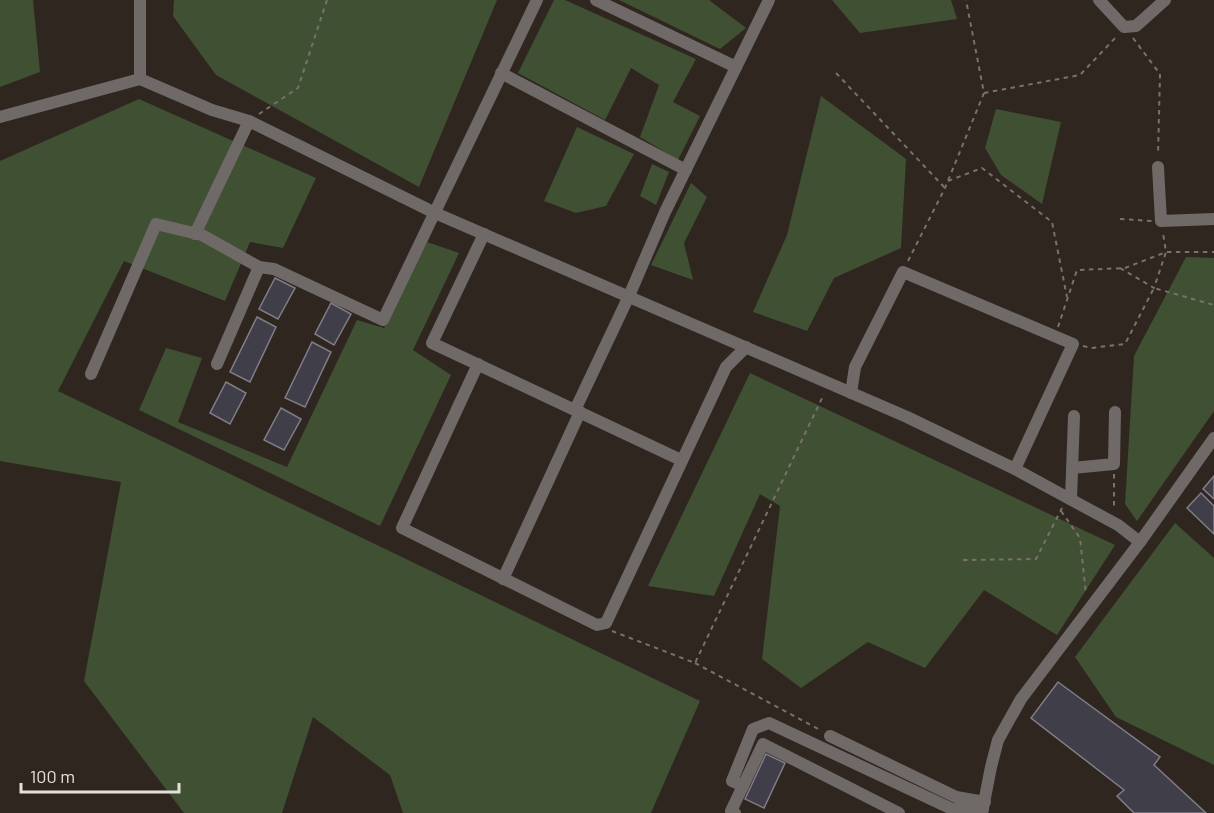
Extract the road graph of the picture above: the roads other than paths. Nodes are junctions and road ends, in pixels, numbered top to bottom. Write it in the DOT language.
graph roads {
  1 [pos="140,0"];
  2 [pos="537,0"];
  3 [pos="597,0"];
  4 [pos="769,0"];
  5 [pos="1099,0"];
  6 [pos="1165,0"];
  7 [pos="736,67"];
  8 [pos="501,73"];
  9 [pos="140,79"];
  10 [pos="0,117"];
  11 [pos="249,121"];
  12 [pos="1158,167"];
  13 [pos="686,170"];
  14 [pos="435,213"];
  15 [pos="1214,219"];
  16 [pos="195,234"];
  17 [pos="484,234"];
  18 [pos="259,267"];
  19 [pos="628,296"];
  20 [pos="746,347"];
  21 [pos="217,364"];
  22 [pos="478,364"];
  23 [pos="91,374"];
  24 [pos="851,393"];
  25 [pos="577,411"];
  26 [pos="1115,412"];
  27 [pos="1074,416"];
  28 [pos="1214,438"];
  29 [pos="681,460"];
  30 [pos="1072,468"];
  31 [pos="1015,469"];
  32 [pos="1069,498"];
  33 [pos="1140,542"];
  34 [pos="503,579"];
  35 [pos="830,736"];
  36 [pos="743,786"];
  37 [pos="984,808"];
  38 [pos="735,813"];
  39 [pos="899,813"];
  1 -- 9 [label="street"];
  2 -- 8 [label="street"];
  3 -- 7 [label="street"];
  4 -- 7 [label="street"];
  5 -- 6 [label="street"];
  7 -- 13 [label="street"];
  8 -- 13 [label="street"];
  8 -- 14 [label="street"];
  9 -- 10 [label="street"];
  9 -- 11 [label="street"];
  11 -- 14 [label="street"];
  11 -- 16 [label="street"];
  12 -- 15 [label="street"];
  13 -- 19 [label="street"];
  14 -- 17 [label="street"];
  14 -- 18 [label="street"];
  16 -- 18 [label="street"];
  16 -- 23 [label="street"];
  17 -- 19 [label="street"];
  17 -- 22 [label="street"];
  18 -- 21 [label="street"];
  19 -- 20 [label="street"];
  19 -- 25 [label="street"];
  20 -- 24 [label="street"];
  20 -- 29 [label="street"];
  22 -- 25 [label="street"];
  22 -- 34 [label="street"];
  24 -- 31 [label="street"];
  24 -- 31 [label="street"];
  25 -- 29 [label="street"];
  25 -- 34 [label="street"];
  26 -- 30 [label="street"];
  27 -- 30 [label="street"];
  28 -- 33 [label="street"];
  29 -- 34 [label="street"];
  30 -- 32 [label="street"];
  31 -- 32 [label="street"];
  32 -- 33 [label="street"];
  33 -- 37 [label="street"];
  35 -- 37 [label="street"];
  36 -- 37 [label="street"];
  36 -- 38 [label="street"];
  36 -- 39 [label="street"];
}
